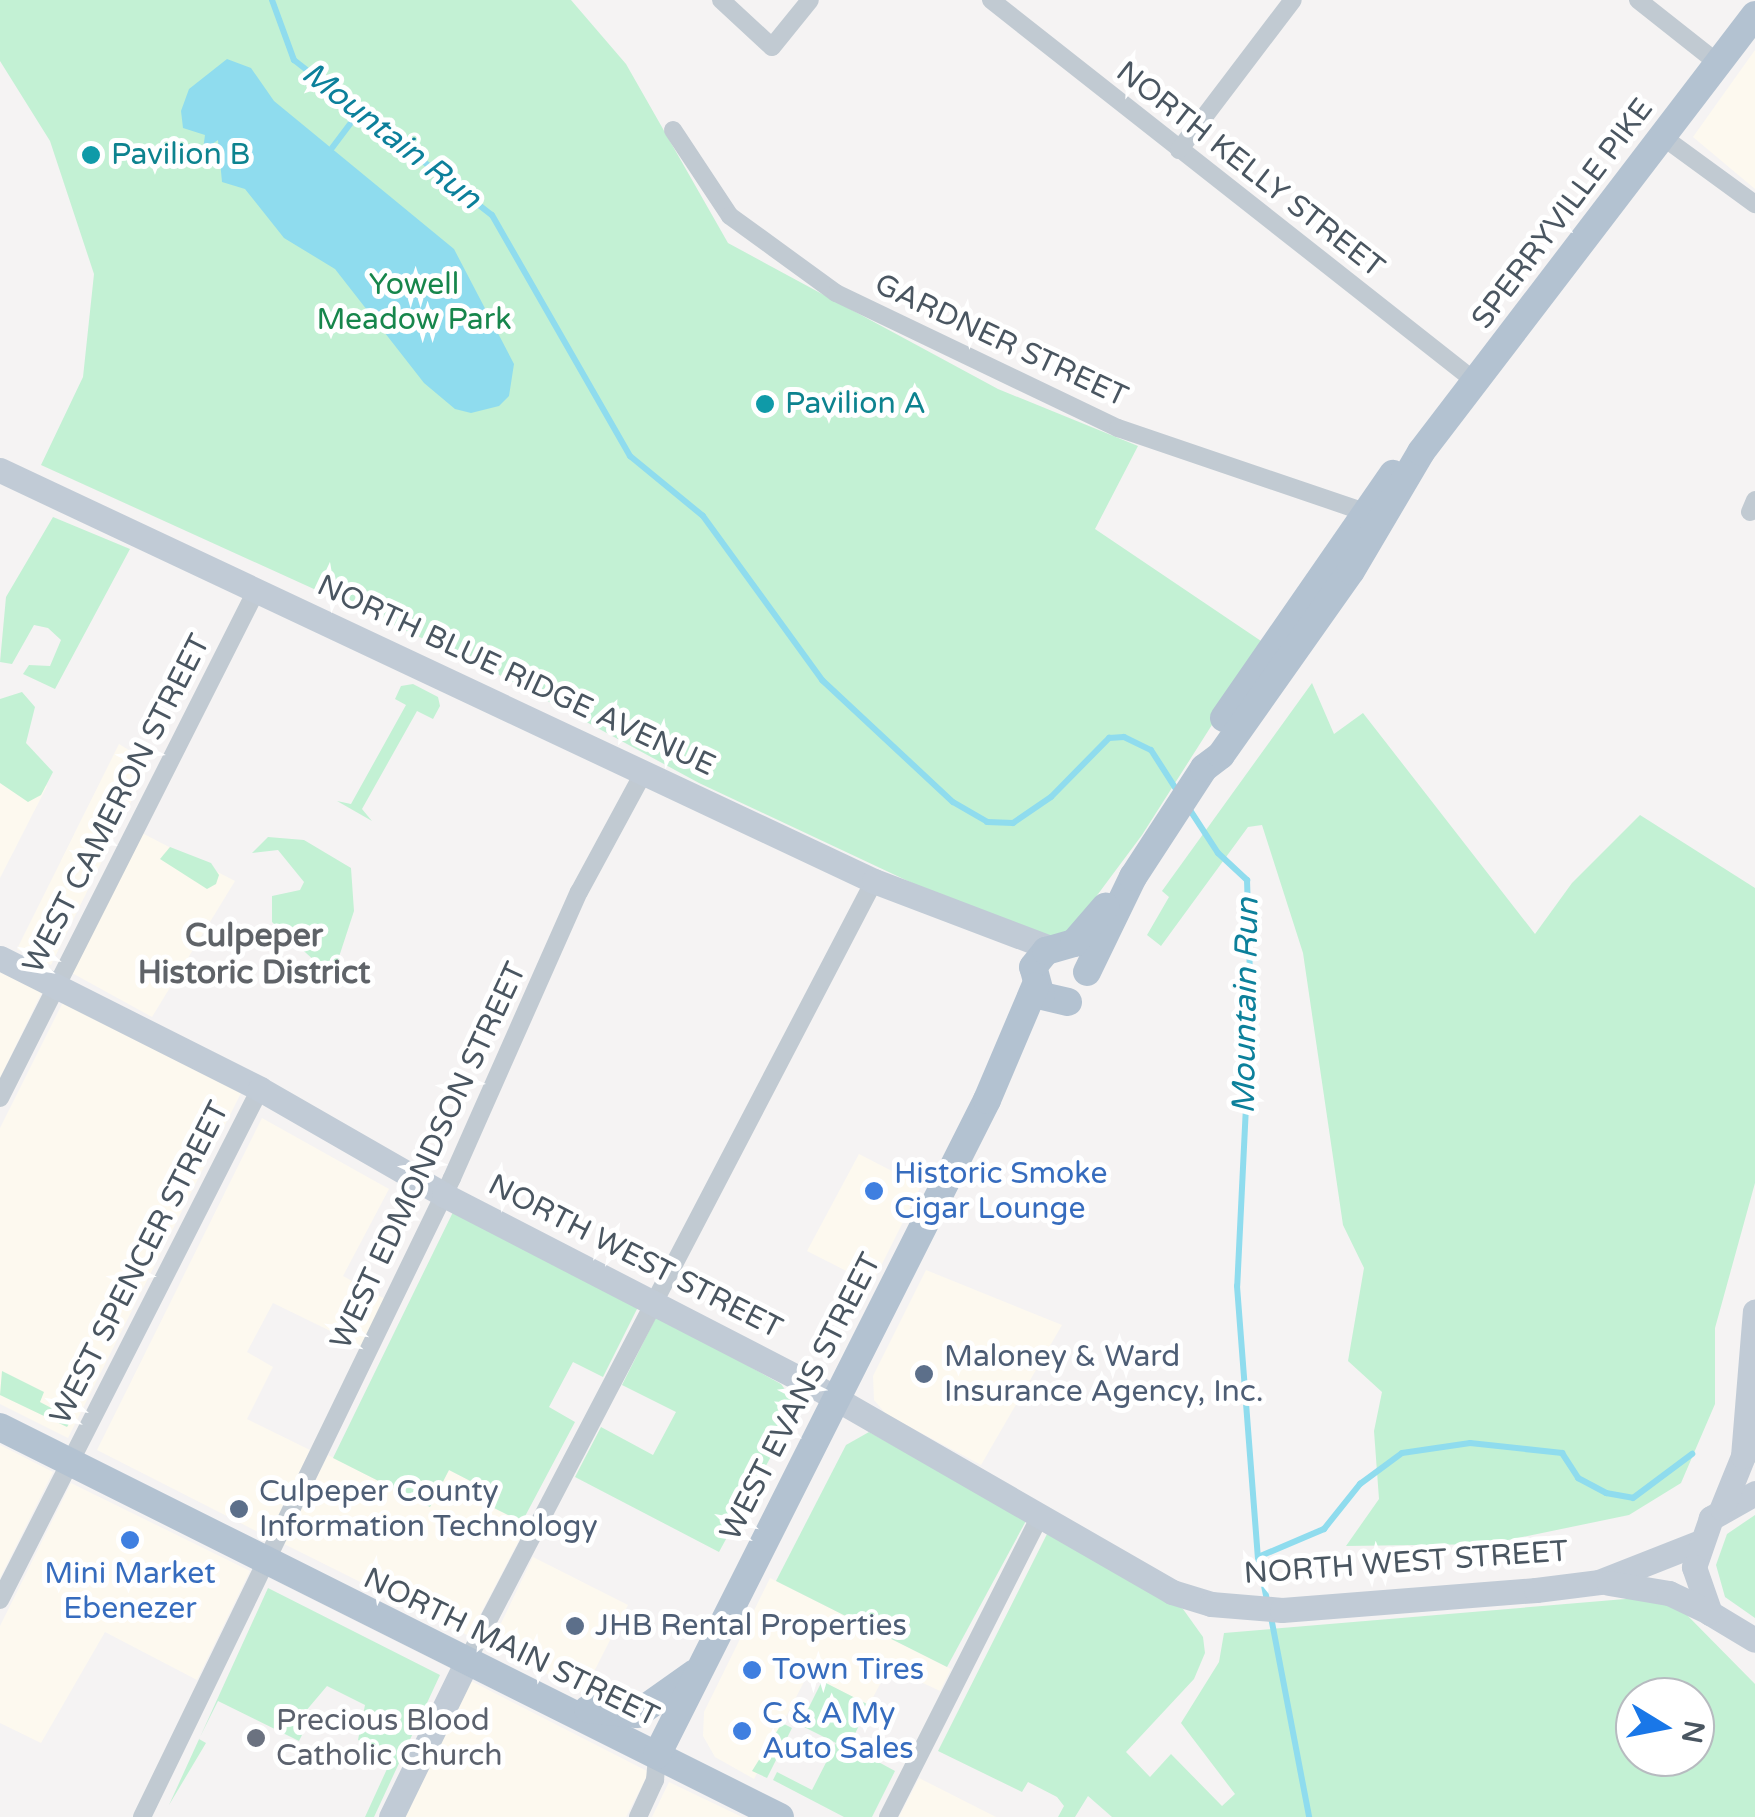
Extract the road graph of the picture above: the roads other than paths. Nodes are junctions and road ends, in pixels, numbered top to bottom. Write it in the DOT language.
graph roads {
  1 [pos="722,0"];
  2 [pos="810,0"];
  3 [pos="992,0"];
  4 [pos="1293,0"];
  5 [pos="1638,0"];
  6 [pos="1755,15"];
  7 [pos="1719,64"];
  8 [pos="674,130"];
  9 [pos="1663,137"];
  10 [pos="1179,150"];
  11 [pos="1755,204"];
  12 [pos="1476,382"];
  13 [pos="1421,452"];
  14 [pos="0,470"];
  15 [pos="1365,512"];
  16 [pos="257,588"];
  17 [pos="1204,768"];
  18 [pos="644,772"];
  19 [pos="1134,876"];
  20 [pos="874,881"];
  21 [pos="955,916"];
  22 [pos="1056,948"];
  23 [pos="0,958"];
  24 [pos="1087,972"];
  25 [pos="1034,979"];
  26 [pos="56,985"];
  27 [pos="1068,1002"];
  28 [pos="1002,1066"];
  29 [pos="260,1089"];
  30 [pos="0,1098"];
  31 [pos="444,1195"];
  32 [pos="655,1300"];
  33 [pos="1755,1311"];
  34 [pos="836,1398"];
  35 [pos="0,1427"];
  36 [pos="69,1462"];
  37 [pos="1755,1493"];
  38 [pos="1722,1508"];
  39 [pos="1039,1518"];
  40 [pos="1698,1543"];
  41 [pos="265,1564"];
  42 [pos="1599,1582"];
  43 [pos="0,1600"];
  44 [pos="1717,1620"];
  45 [pos="1755,1640"];
  46 [pos="467,1661"];
  47 [pos="1755,1663"];
  48 [pos="700,1669"];
  49 [pos="542,1698"];
  50 [pos="656,1755"];
  51 [pos="142,1817"];
  52 [pos="392,1817"];
  53 [pos="638,1817"];
  54 [pos="780,1817"];
  55 [pos="888,1817"];
  1 -- 2 [label="street"];
  3 -- 10 [label="street, NORTH KELLY STREET"];
  4 -- 10 [label="street"];
  5 -- 7 [label="street"];
  6 -- 7 [label="main road, SPERRYVILLE PIKE"];
  7 -- 9 [label="main road, SPERRYVILLE PIKE"];
  8 -- 15 [label="street, GARDNER STREET"];
  9 -- 11 [label="street"];
  9 -- 12 [label="main road, SPERRYVILLE PIKE"];
  10 -- 12 [label="street, NORTH KELLY STREET"];
  12 -- 13 [label="main road, SPERRYVILLE PIKE"];
  13 -- 15 [label="main road, SPERRYVILLE PIKE"];
  13 -- 17 [label="main road, SPERRYVILLE PIKE"];
  14 -- 16 [label="street, NORTH BLUE RIDGE AVENUE"];
  15 -- 17 [label="main road, SPERRYVILLE PIKE"];
  16 -- 18 [label="street, NORTH BLUE RIDGE AVENUE"];
  16 -- 26 [label="street, WEST CAMERON STREET"];
  17 -- 19 [label="main road, SPERRYVILLE PIKE"];
  18 -- 20 [label="street, NORTH BLUE RIDGE AVENUE"];
  18 -- 31 [label="street, WEST EDMONDSON STREET"];
  19 -- 22 [label="main road, SPERRYVILLE PIKE"];
  19 -- 24 [label="main road, SPERRYVILLE PIKE"];
  20 -- 21 [label="street, NORTH BLUE RIDGE AVENUE"];
  20 -- 32 [label="street"];
  21 -- 22 [label="street, NORTH BLUE RIDGE AVENUE"];
  21 -- 25 [label="street, NORTH BLUE RIDGE AVENUE"];
  22 -- 24 [label="main road"];
  22 -- 25 [label="main road"];
  23 -- 26 [label="street, NORTH WEST STREET"];
  24 -- 27 [label="main road"];
  25 -- 27 [label="main road"];
  25 -- 28 [label="main road, WEST EVANS STREET"];
  26 -- 29 [label="street, NORTH WEST STREET"];
  26 -- 30 [label="street, WEST CAMERON STREET"];
  27 -- 28 [label="main road, WEST EVANS STREET"];
  28 -- 34 [label="main road, WEST EVANS STREET"];
  29 -- 31 [label="street, NORTH WEST STREET"];
  29 -- 36 [label="street, WEST SPENCER STREET"];
  31 -- 32 [label="street, NORTH WEST STREET"];
  31 -- 41 [label="street, WEST EDMONDSON STREET"];
  32 -- 34 [label="street, NORTH WEST STREET"];
  32 -- 46 [label="street"];
  33 -- 38 [label="street"];
  34 -- 39 [label="street, NORTH WEST STREET"];
  34 -- 48 [label="main road, WEST EVANS STREET"];
  35 -- 36 [label="main road, NORTH MAIN STREET"];
  36 -- 41 [label="main road, NORTH MAIN STREET"];
  36 -- 43 [label="street, WEST SPENCER STREET"];
  37 -- 38 [label="street"];
  38 -- 40 [label="street"];
  39 -- 42 [label="street, NORTH WEST STREET"];
  39 -- 55 [label="street"];
  40 -- 42 [label="street, NORTH WEST STREET"];
  40 -- 44 [label="street"];
  41 -- 46 [label="main road, NORTH MAIN STREET"];
  41 -- 51 [label="street, WEST EDMONDSON STREET"];
  42 -- 44 [label="street, NORTH WEST STREET"];
  44 -- 45 [label="street, NORTH WEST STREET"];
  44 -- 47 [label="street"];
  46 -- 49 [label="main road, NORTH MAIN STREET"];
  46 -- 52 [label="street"];
  48 -- 49 [label="main road"];
  48 -- 50 [label="main road, WEST EVANS STREET"];
  49 -- 50 [label="main road, NORTH MAIN STREET"];
  50 -- 53 [label="street"];
  50 -- 54 [label="main road, NORTH MAIN STREET"];
}
